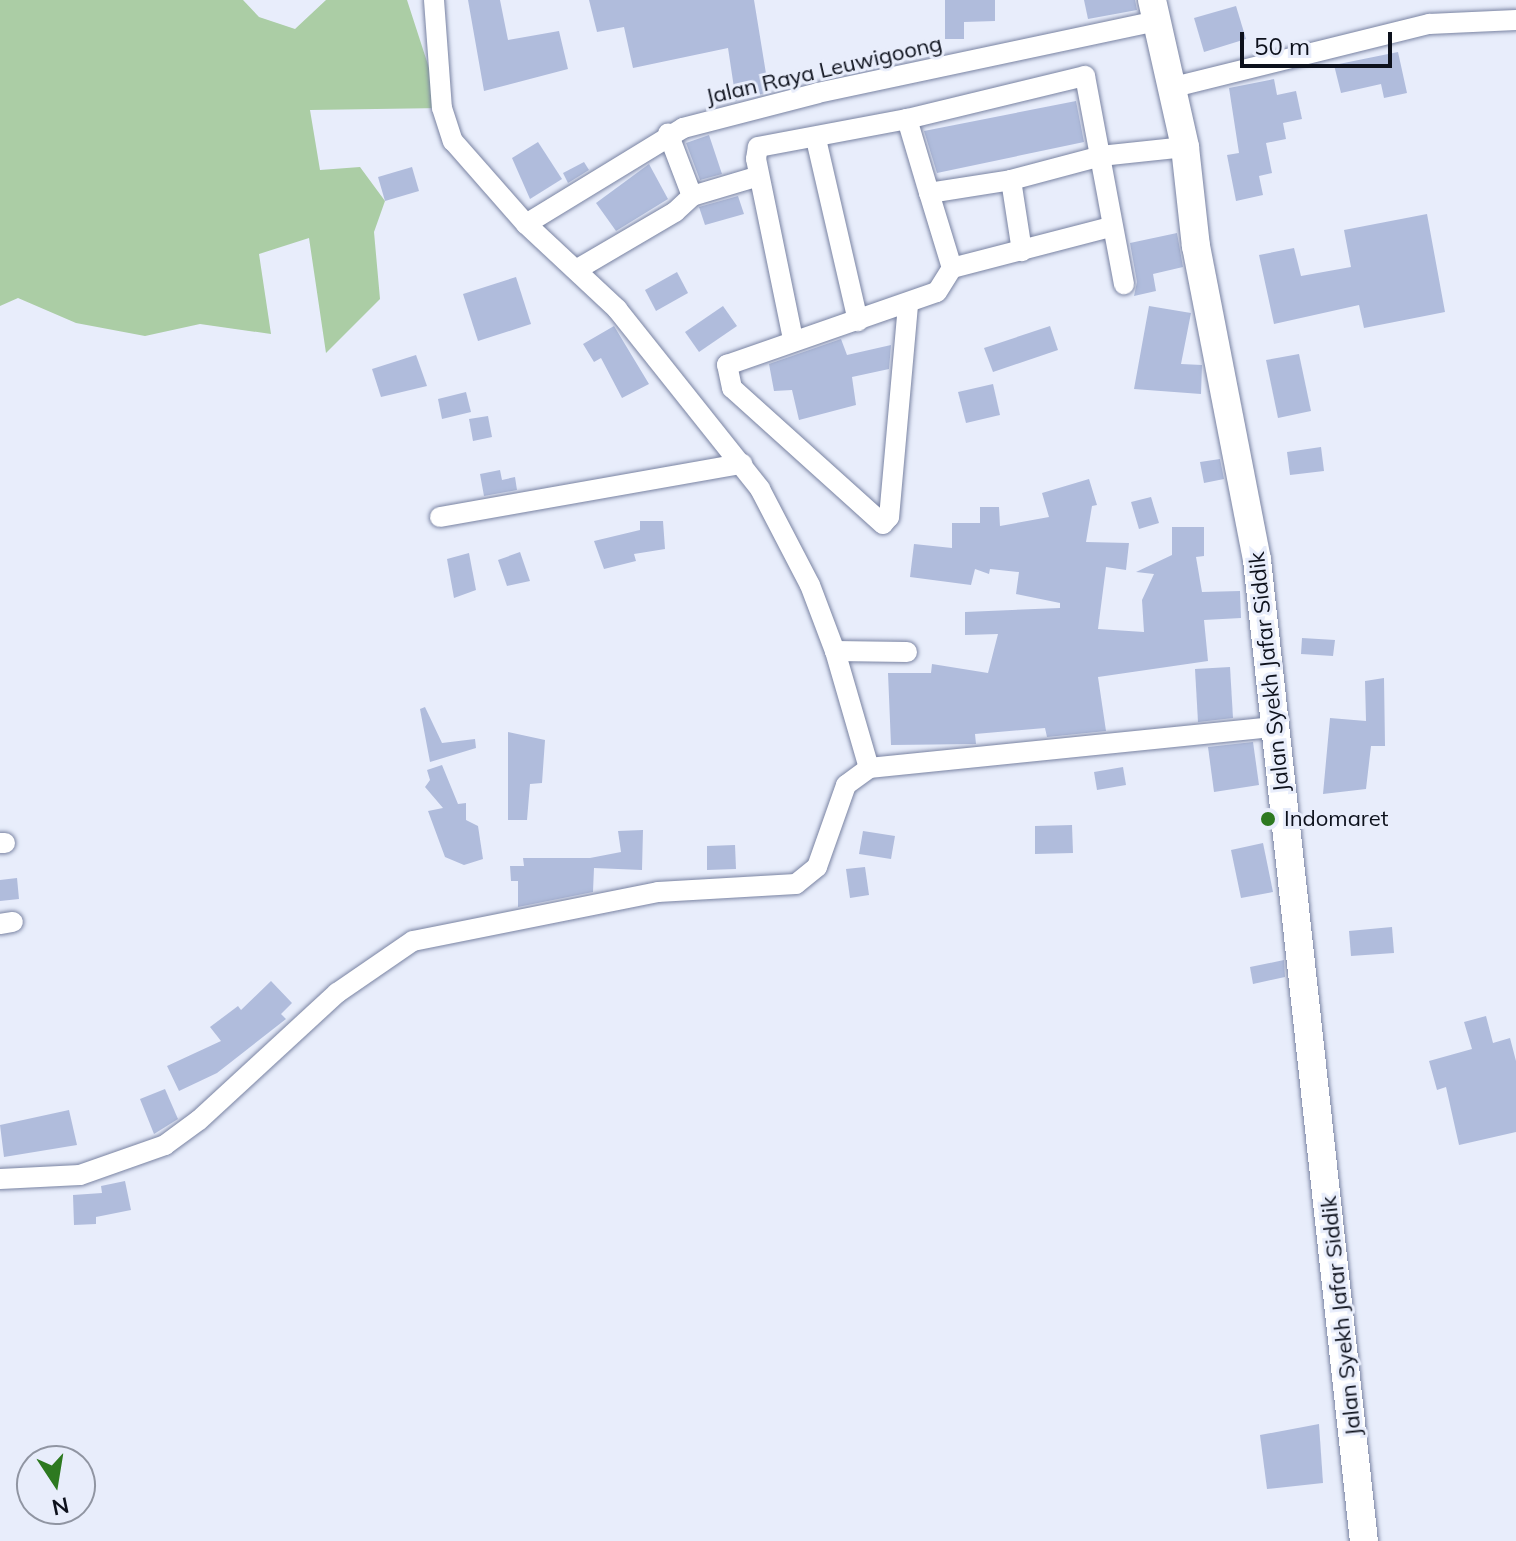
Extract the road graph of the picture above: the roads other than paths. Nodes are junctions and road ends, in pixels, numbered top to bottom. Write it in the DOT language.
graph roads {
  1 [pos="434,0"];
  2 [pos="1154,11"];
  3 [pos="1516,20"];
  4 [pos="1170,88"];
  5 [pos="907,119"];
  6 [pos="668,133"];
  7 [pos="816,139"];
  8 [pos="1185,147"];
  9 [pos="1101,156"];
  10 [pos="759,176"];
  11 [pos="1011,180"];
  12 [pos="929,193"];
  13 [pos="692,196"];
  14 [pos="526,224"];
  15 [pos="1111,227"];
  16 [pos="1022,251"];
  17 [pos="952,268"];
  18 [pos="576,270"];
  19 [pos="1124,284"];
  20 [pos="908,305"];
  21 [pos="858,321"];
  22 [pos="793,339"];
  23 [pos="742,464"];
  24 [pos="440,517"];
  25 [pos="835,651"];
  26 [pos="907,652"];
  27 [pos="1274,727"];
  28 [pos="869,768"];
  29 [pos="0,1179"];
  30 [pos="1364,1541"];
  1 -- 14 [label="street"];
  2 -- 4 [label="main road, Jalan Syekh Jafar Siddik"];
  2 -- 6 [label="street, Jalan Raya Leuwigoong"];
  3 -- 4 [label="street"];
  4 -- 8 [label="main road, Jalan Syekh Jafar Siddik"];
  5 -- 7 [label="street"];
  5 -- 9 [label="street"];
  5 -- 12 [label="street"];
  6 -- 13 [label="street"];
  6 -- 14 [label="street, Jalan Raya Leuwigoong"];
  7 -- 10 [label="street"];
  7 -- 21 [label="street"];
  8 -- 9 [label="street"];
  8 -- 27 [label="main road, Jalan Syekh Jafar Siddik"];
  9 -- 11 [label="street"];
  9 -- 15 [label="street"];
  10 -- 13 [label="street"];
  10 -- 22 [label="street"];
  11 -- 12 [label="street"];
  11 -- 16 [label="street"];
  12 -- 17 [label="street"];
  13 -- 18 [label="street"];
  14 -- 18 [label="street"];
  15 -- 16 [label="street"];
  15 -- 19 [label="street"];
  16 -- 17 [label="street"];
  17 -- 20 [label="street"];
  18 -- 23 [label="street"];
  20 -- 21 [label="street"];
  20 -- 22 [label="street"];
  21 -- 22 [label="street"];
  23 -- 24 [label="street"];
  23 -- 25 [label="street"];
  25 -- 26 [label="street"];
  25 -- 28 [label="street"];
  27 -- 28 [label="street"];
  27 -- 30 [label="main road, Jalan Syekh Jafar Siddik"];
  28 -- 29 [label="street"];
}
